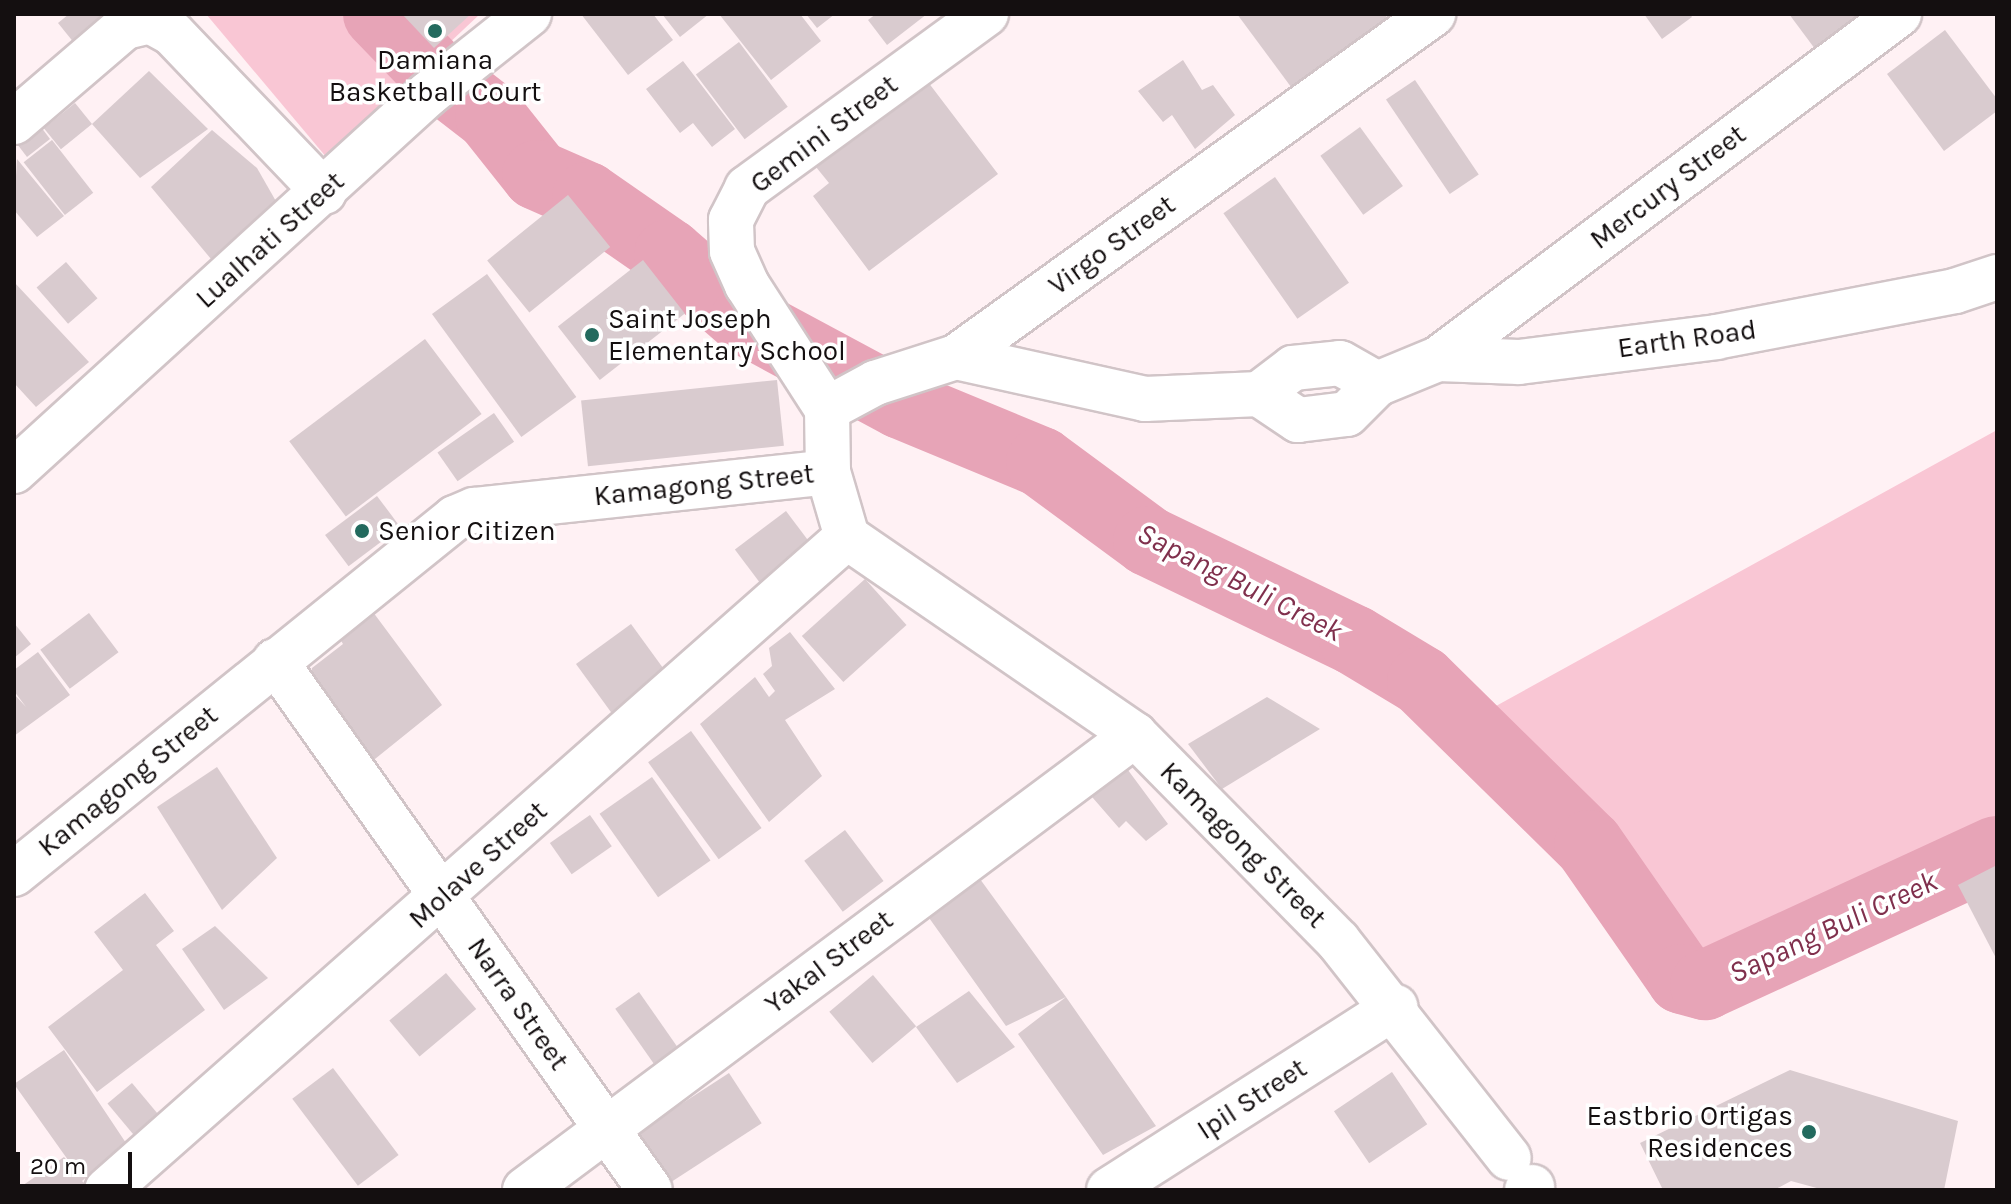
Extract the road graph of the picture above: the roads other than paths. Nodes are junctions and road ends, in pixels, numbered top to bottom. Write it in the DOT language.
graph roads {
  1 [pos="529,14"];
  2 [pos="986,14"];
  3 [pos="1433,14"];
  4 [pos="1899,14"];
  5 [pos="14,122"];
  6 [pos="324,192"];
  7 [pos="1997,277"];
  8 [pos="956,357"];
  9 [pos="1438,359"];
  10 [pos="853,394"];
  11 [pos="14,471"];
  12 [pos="828,472"];
  13 [pos="847,537"];
  14 [pos="275,661"];
  15 [pos="1135,735"];
  16 [pos="14,874"];
  17 [pos="443,898"];
  18 [pos="1395,1007"];
  19 [pos="606,1128"];
  20 [pos="1523,1179"];
  21 [pos="107,1190"];
  22 [pos="525,1190"];
  23 [pos="650,1190"];
  24 [pos="1109,1190"];
  1 -- 6 [label="street, Lualhati Street"];
  2 -- 10 [label="street, Gemini Street"];
  3 -- 8 [label="street, Virgo Street"];
  4 -- 9 [label="street, Mercury Street"];
  5 -- 6 [label="street"];
  6 -- 11 [label="street, Lualhati Street"];
  7 -- 9 [label="street, Earth Road"];
  8 -- 9 [label="street, Earth Road"];
  8 -- 10 [label="street, Virgo Street"];
  10 -- 12 [label="street"];
  12 -- 13 [label="street, Kamagong Street"];
  12 -- 14 [label="street, Kamagong Street"];
  13 -- 15 [label="street, Kamagong Street"];
  13 -- 17 [label="street, Molave Street"];
  14 -- 16 [label="street, Kamagong Street"];
  14 -- 17 [label="street, Narra Street"];
  15 -- 18 [label="street, Kamagong Street"];
  15 -- 19 [label="street, Yakal Street"];
  17 -- 19 [label="street, Narra Street"];
  17 -- 21 [label="street, Molave Street"];
  18 -- 20 [label="street, Kamagong Street"];
  18 -- 24 [label="street, Ipil Street"];
  19 -- 22 [label="street, Yakal Street"];
  19 -- 23 [label="street, Narra Street"];
}
